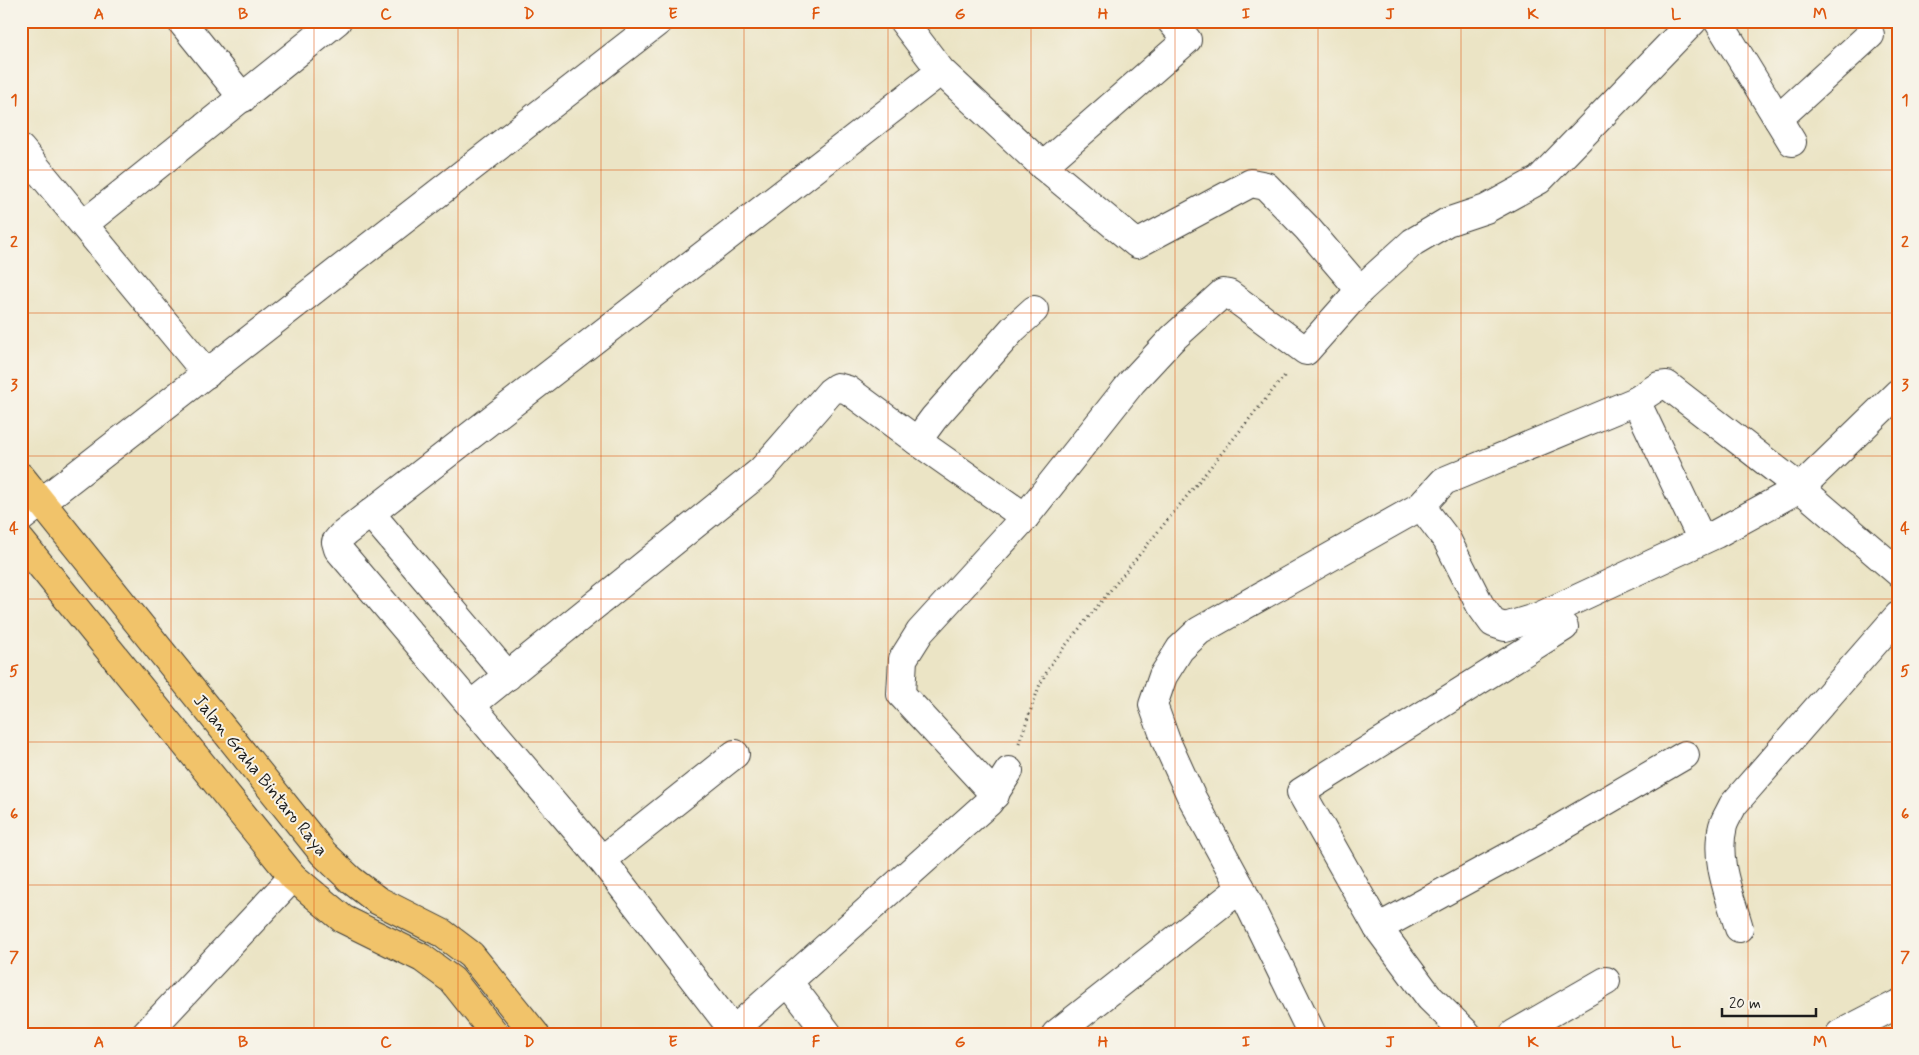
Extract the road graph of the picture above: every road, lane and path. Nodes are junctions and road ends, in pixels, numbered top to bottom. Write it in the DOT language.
graph roads {
  1 [pos="181,21"];
  2 [pos="337,21"];
  3 [pos="659,21"];
  4 [pos="903,21"];
  5 [pos="1171,21"];
  6 [pos="1693,21"];
  7 [pos="1718,21"];
  8 [pos="1870,35"];
  9 [pos="941,71"];
  10 [pos="242,98"];
  11 [pos="1778,119"];
  12 [pos="1792,142"];
  13 [pos="21,149"];
  14 [pos="1043,166"];
  15 [pos="84,224"];
  16 [pos="1360,290"];
  17 [pos="1034,310"];
  18 [pos="1306,351"];
  19 [pos="207,374"];
  20 [pos="1898,393"];
  21 [pos="1636,401"];
  22 [pos="917,441"];
  23 [pos="21,477"];
  24 [pos="1800,488"];
  25 [pos="1421,506"];
  26 [pos="31,510"];
  27 [pos="371,514"];
  28 [pos="1025,517"];
  29 [pos="1702,540"];
  30 [pos="21,542"];
  31 [pos="1898,572"];
  32 [pos="1898,616"];
  33 [pos="1564,627"];
  34 [pos="508,676"];
  35 [pos="471,706"];
  36 [pos="735,754"];
  37 [pos="1685,754"];
  38 [pos="1009,771"];
  39 [pos="995,796"];
  40 [pos="602,860"];
  41 [pos="293,877"];
  42 [pos="1241,888"];
  43 [pos="1378,928"];
  44 [pos="1739,928"];
  45 [pos="1606,981"];
  46 [pos="789,983"];
  47 [pos="1898,1004"];
  48 [pos="735,1032"];
  49 [pos="146,1034"];
  50 [pos="495,1034"];
  51 [pos="535,1034"];
  52 [pos="828,1034"];
  53 [pos="1056,1034"];
  54 [pos="1312,1034"];
  55 [pos="1468,1034"];
  56 [pos="1514,1034"];
  57 [pos="1840,1034"];
  1 -- 10 [label="street"];
  2 -- 10 [label="street"];
  3 -- 19 [label="street"];
  4 -- 9 [label="street"];
  5 -- 14 [label="street"];
  6 -- 16 [label="street"];
  7 -- 11 [label="street"];
  8 -- 11 [label="street"];
  9 -- 14 [label="street"];
  9 -- 27 [label="street"];
  10 -- 15 [label="street"];
  11 -- 12 [label="street"];
  13 -- 15 [label="street"];
  14 -- 16 [label="street"];
  15 -- 19 [label="street"];
  16 -- 18 [label="street"];
  17 -- 22 [label="street"];
  18 -- 28 [label="street"];
  18 -- 38 [label="path"];
  19 -- 26 [label="street"];
  20 -- 24 [label="street"];
  21 -- 24 [label="street"];
  21 -- 25 [label="street"];
  21 -- 29 [label="street"];
  22 -- 28 [label="street"];
  22 -- 34 [label="street"];
  23 -- 26 [label="main road, Jalan Graha Bintaro Raya"];
  24 -- 29 [label="street"];
  24 -- 31 [label="street"];
  25 -- 29 [label="street"];
  25 -- 42 [label="street"];
  26 -- 51 [label="main road, Jalan Graha Bintaro Raya"];
  27 -- 34 [label="street"];
  27 -- 35 [label="street"];
  28 -- 39 [label="street"];
  30 -- 41 [label="main road"];
  32 -- 44 [label="street"];
  33 -- 43 [label="street"];
  34 -- 35 [label="street"];
  35 -- 40 [label="street"];
  36 -- 40 [label="street"];
  37 -- 43 [label="street"];
  38 -- 39 [label="street"];
  39 -- 46 [label="street"];
  40 -- 48 [label="street"];
  41 -- 49 [label="street"];
  41 -- 50 [label="main road"];
  42 -- 53 [label="street"];
  42 -- 54 [label="street"];
  43 -- 55 [label="street"];
  45 -- 56 [label="street"];
  46 -- 48 [label="street"];
  46 -- 52 [label="street"];
  47 -- 57 [label="street"];
}
